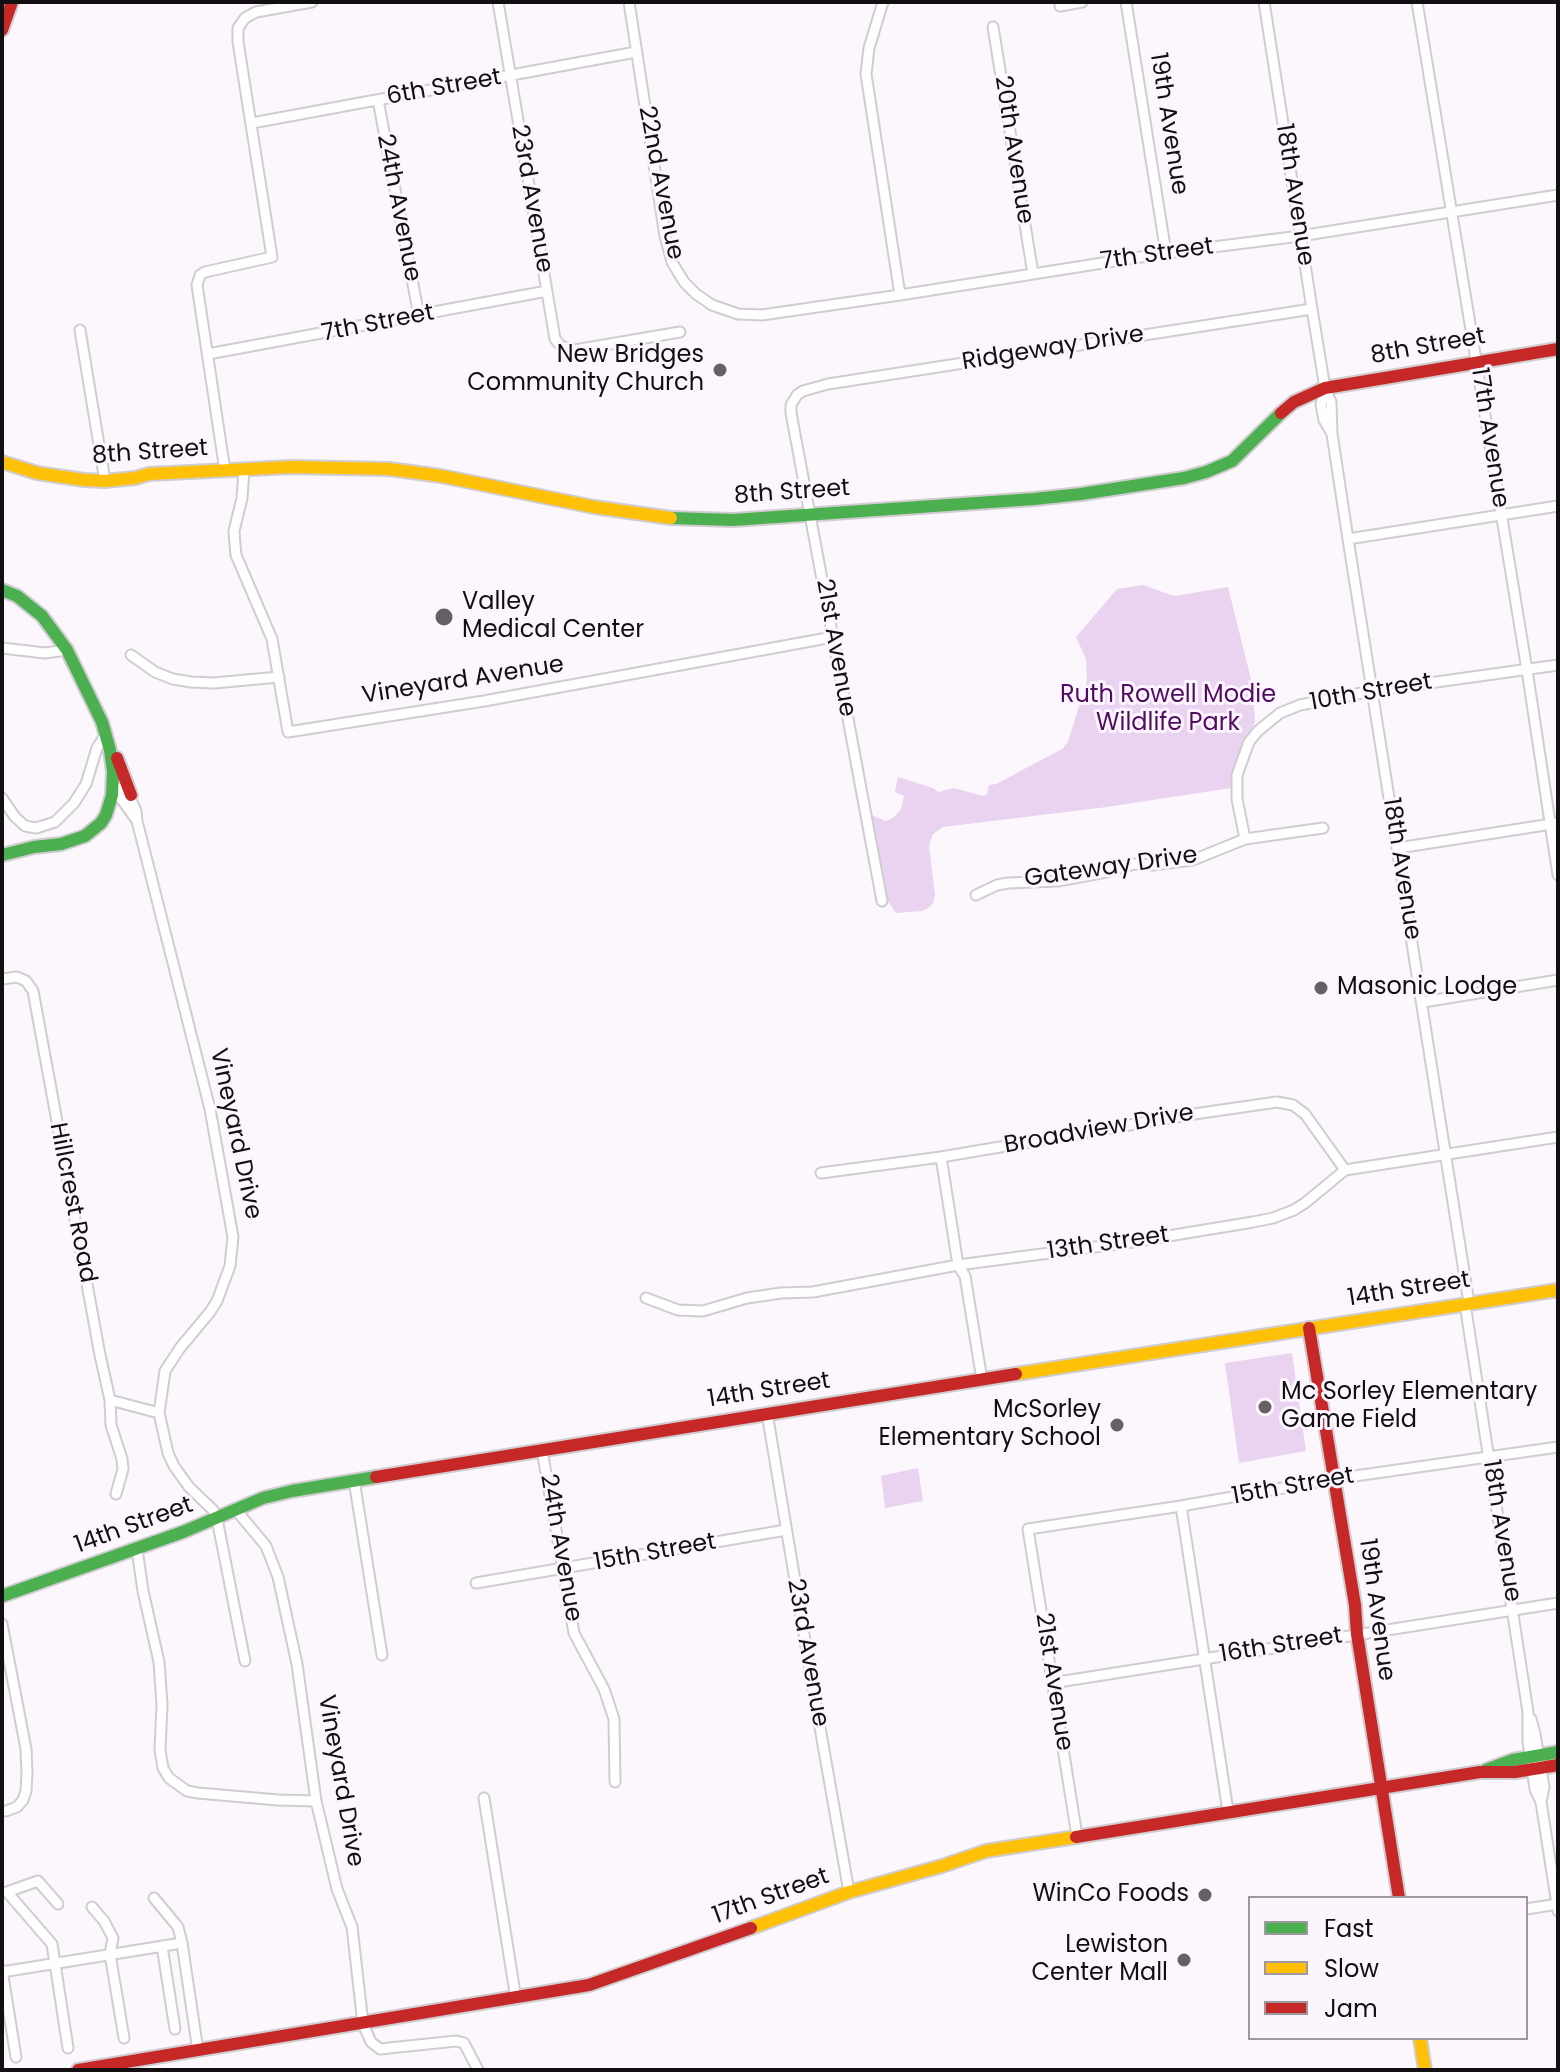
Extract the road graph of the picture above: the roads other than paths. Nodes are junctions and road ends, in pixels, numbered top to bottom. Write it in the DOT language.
graph roads {
  1 [pos="12,2"];
  2 [pos="312,2"];
  3 [pos="498,2"];
  4 [pos="629,2"];
  5 [pos="883,2"];
  6 [pos="1082,2"];
  7 [pos="1126,2"];
  8 [pos="1264,2"];
  9 [pos="1417,2"];
  10 [pos="1060,6"];
  11 [pos="993,27"];
  12 [pos="2,30"];
  13 [pos="636,52"];
  14 [pos="510,76"];
  15 [pos="378,100"];
  16 [pos="252,123"];
  17 [pos="1558,195"];
  18 [pos="1451,213"];
  19 [pos="1300,236"];
  20 [pos="1166,253"];
  21 [pos="1033,274"];
  22 [pos="547,291"];
  23 [pos="900,295"];
  24 [pos="1312,309"];
  25 [pos="756,315"];
  26 [pos="419,316"];
  27 [pos="80,330"];
  28 [pos="680,332"];
  29 [pos="1558,349"];
  30 [pos="208,354"];
  31 [pos="1476,361"];
  32 [pos="1325,388"];
  33 [pos="797,395"];
  34 [pos="2,462"];
  35 [pos="244,470"];
  36 [pos="225,471"];
  37 [pos="105,481"];
  38 [pos="1558,506"];
  39 [pos="810,514"];
  40 [pos="1501,515"];
  41 [pos="1348,539"];
  42 [pos="2,590"];
  43 [pos="833,637"];
  44 [pos="2,648"];
  45 [pos="67,650"];
  46 [pos="131,655"];
  47 [pos="1558,665"];
  48 [pos="1527,670"];
  49 [pos="279,677"];
  50 [pos="1372,691"];
  51 [pos="106,734"];
  52 [pos="112,792"];
  53 [pos="131,795"];
  54 [pos="2,798"];
  55 [pos="137,821"];
  56 [pos="1554,824"];
  57 [pos="1323,828"];
  58 [pos="1245,839"];
  59 [pos="1398,848"];
  60 [pos="2,855"];
  61 [pos="1558,875"];
  62 [pos="976,895"];
  63 [pos="882,901"];
  64 [pos="2,979"];
  65 [pos="1558,980"];
  66 [pos="1423,1002"];
  67 [pos="1558,1137"];
  68 [pos="1445,1155"];
  69 [pos="941,1157"];
  70 [pos="1345,1170"];
  71 [pos="821,1173"];
  72 [pos="958,1265"];
  73 [pos="1558,1290"];
  74 [pos="646,1298"];
  75 [pos="1467,1304"];
  76 [pos="1309,1328"];
  77 [pos="982,1380"];
  78 [pos="110,1400"];
  79 [pos="159,1413"];
  80 [pos="767,1413"];
  81 [pos="1558,1447"];
  82 [pos="542,1450"];
  83 [pos="1488,1456"];
  84 [pos="1334,1479"];
  85 [pos="354,1480"];
  86 [pos="116,1494"];
  87 [pos="1181,1506"];
  88 [pos="236,1510"];
  89 [pos="217,1519"];
  90 [pos="1028,1529"];
  91 [pos="786,1530"];
  92 [pos="137,1549"];
  93 [pos="563,1568"];
  94 [pos="476,1583"];
  95 [pos="2,1596"];
  96 [pos="1558,1603"];
  97 [pos="1514,1609"];
  98 [pos="2,1624"];
  99 [pos="1357,1634"];
  100 [pos="382,1655"];
  101 [pos="1206,1658"];
  102 [pos="245,1661"];
  103 [pos="1052,1683"];
  104 [pos="1558,1752"];
  105 [pos="1536,1763"];
  106 [pos="1558,1765"];
  107 [pos="615,1782"];
  108 [pos="1382,1788"];
  109 [pos="484,1798"];
  110 [pos="316,1801"];
  111 [pos="6,1811"];
  112 [pos="1228,1811"];
  113 [pos="1077,1836"];
  114 [pos="849,1892"];
  115 [pos="1399,1896"];
  116 [pos="154,1898"];
  117 [pos="58,1904"];
  118 [pos="1558,1904"];
  119 [pos="92,1907"];
  120 [pos="1528,1909"];
  121 [pos="1558,1911"];
  122 [pos="182,1943"];
  123 [pos="162,1946"];
  124 [pos="110,1954"];
  125 [pos="54,1963"];
  126 [pos="2,1971"];
  127 [pos="516,1999"];
  128 [pos="363,2024"];
  129 [pos="175,2029"];
  130 [pos="124,2038"];
  131 [pos="1420,2040"];
  132 [pos="68,2048"];
  133 [pos="198,2051"];
  134 [pos="16,2057"];
  135 [pos="78,2070"];
  136 [pos="478,2070"];
  137 [pos="1425,2070"];
  1 -- 12 [label="main road"];
  2 -- 16 [label="street"];
  3 -- 14 [label="street, 23rd Avenue"];
  4 -- 13 [label="street, 22nd Avenue"];
  5 -- 23 [label="street"];
  6 -- 10 [label="street"];
  7 -- 20 [label="street, 19th Avenue"];
  8 -- 19 [label="street, 18th Avenue"];
  9 -- 18 [label="street, 17th Avenue"];
  11 -- 21 [label="street, 20th Avenue"];
  13 -- 14 [label="street, 6th Street"];
  13 -- 25 [label="street, 22nd Avenue"];
  14 -- 15 [label="street, 6th Street"];
  14 -- 22 [label="street, 23rd Avenue"];
  15 -- 16 [label="street, 6th Street"];
  15 -- 26 [label="street, 24th Avenue"];
  16 -- 30 [label="street"];
  17 -- 18 [label="street, 7th Street"];
  18 -- 19 [label="street, 7th Street"];
  18 -- 31 [label="street, 17th Avenue"];
  19 -- 20 [label="street, 7th Street"];
  19 -- 24 [label="street, 18th Avenue"];
  20 -- 21 [label="street, 7th Street"];
  21 -- 23 [label="street, 7th Street"];
  22 -- 26 [label="street, 7th Street"];
  22 -- 28 [label="street, 23rd Avenue"];
  23 -- 25 [label="street, 7th Street"];
  24 -- 32 [label="street, 18th Avenue"];
  24 -- 33 [label="street, Ridgeway Drive"];
  26 -- 30 [label="street, 7th Street"];
  27 -- 37 [label="street"];
  29 -- 31 [label="main road, 8th Street"];
  30 -- 36 [label="street"];
  31 -- 32 [label="main road, 8th Street"];
  31 -- 40 [label="street, 17th Avenue"];
  32 -- 39 [label="main road, 8th Street"];
  32 -- 41 [label="street, 18th Avenue"];
  33 -- 39 [label="street, 21st Avenue"];
  34 -- 37 [label="main road, 8th Street"];
  35 -- 36 [label="main road, 8th Street"];
  35 -- 39 [label="main road, 8th Street"];
  35 -- 49 [label="street"];
  36 -- 37 [label="main road, 8th Street"];
  38 -- 40 [label="street"];
  39 -- 43 [label="street, 21st Avenue"];
  40 -- 41 [label="street"];
  40 -- 48 [label="street, 17th Avenue"];
  41 -- 50 [label="street, 18th Avenue"];
  42 -- 45 [label="main road"];
  43 -- 49 [label="street, Vineyard Avenue"];
  43 -- 63 [label="street, 21st Avenue"];
  44 -- 45 [label="street"];
  45 -- 51 [label="main road"];
  46 -- 49 [label="street"];
  47 -- 48 [label="street, 10th Street"];
  48 -- 50 [label="street, 10th Street"];
  48 -- 56 [label="street, 17th Avenue"];
  50 -- 58 [label="street, 10th Street"];
  50 -- 59 [label="street, 18th Avenue"];
  51 -- 52 [label="main road"];
  51 -- 53 [label="main road"];
  51 -- 54 [label="street"];
  52 -- 53 [label="street"];
  52 -- 55 [label="street, Vineyard Drive"];
  52 -- 60 [label="main road"];
  53 -- 55 [label="street, Vineyard Drive"];
  55 -- 79 [label="street, Vineyard Drive"];
  56 -- 59 [label="street"];
  56 -- 61 [label="street, 17th Avenue"];
  57 -- 58 [label="street, Gateway Drive"];
  58 -- 62 [label="street, Gateway Drive"];
  59 -- 66 [label="street, 18th Avenue"];
  64 -- 78 [label="street, Hillcrest Road"];
  65 -- 66 [label="street"];
  66 -- 68 [label="street, 18th Avenue"];
  67 -- 68 [label="street"];
  68 -- 70 [label="street"];
  68 -- 75 [label="street, 18th Avenue"];
  69 -- 70 [label="street, Broadview Drive"];
  69 -- 71 [label="street, Broadview Drive"];
  69 -- 72 [label="street"];
  70 -- 72 [label="street, 13th Street"];
  72 -- 74 [label="street, 13th Street"];
  72 -- 77 [label="street"];
  73 -- 75 [label="main road, 14th Street"];
  75 -- 76 [label="main road, 14th Street"];
  75 -- 83 [label="street, 18th Avenue"];
  76 -- 77 [label="main road, 14th Street"];
  76 -- 84 [label="main road, 19th Avenue"];
  77 -- 80 [label="main road, 14th Street"];
  78 -- 79 [label="street"];
  78 -- 86 [label="street, Hillcrest Road"];
  79 -- 89 [label="street, Vineyard Drive"];
  80 -- 82 [label="main road, 14th Street"];
  80 -- 91 [label="street, 23rd Avenue"];
  81 -- 83 [label="street, 15th Street"];
  82 -- 85 [label="main road, 14th Street"];
  82 -- 93 [label="street, 24th Avenue"];
  83 -- 84 [label="street, 15th Street"];
  83 -- 97 [label="street, 18th Avenue"];
  84 -- 87 [label="street, 15th Street"];
  84 -- 99 [label="main road, 19th Avenue"];
  85 -- 88 [label="main road, 14th Street"];
  85 -- 100 [label="street"];
  87 -- 90 [label="street, 15th Street"];
  87 -- 101 [label="street"];
  88 -- 89 [label="main road, 14th Street"];
  88 -- 110 [label="street, Vineyard Drive"];
  89 -- 92 [label="main road, 14th Street"];
  89 -- 102 [label="street"];
  90 -- 103 [label="street, 21st Avenue"];
  91 -- 93 [label="street, 15th Street"];
  91 -- 114 [label="street, 23rd Avenue"];
  92 -- 95 [label="main road, 14th Street"];
  92 -- 110 [label="street"];
  93 -- 94 [label="street, 15th Street"];
  93 -- 107 [label="street, 24th Avenue"];
  96 -- 97 [label="street, 16th Street"];
  97 -- 99 [label="street, 16th Street"];
  97 -- 105 [label="street, 18th Avenue"];
  98 -- 111 [label="street"];
  99 -- 101 [label="street, 16th Street"];
  99 -- 108 [label="main road, 19th Avenue"];
  101 -- 103 [label="street, 16th Street"];
  101 -- 112 [label="street"];
  103 -- 113 [label="street, 21st Avenue"];
  104 -- 105 [label="main road, 17th Street"];
  105 -- 106 [label="main road, 17th Street"];
  105 -- 108 [label="main road, 17th Street"];
  105 -- 118 [label="street, 18th Avenue"];
  108 -- 112 [label="main road, 17th Street"];
  108 -- 115 [label="main road, 19th Avenue"];
  109 -- 127 [label="street"];
  110 -- 128 [label="street, Vineyard Drive"];
  112 -- 113 [label="main road, 17th Street"];
  113 -- 114 [label="main road, 17th Street"];
  114 -- 127 [label="main road, 17th Street"];
  116 -- 122 [label="street"];
  117 -- 125 [label="street"];
  118 -- 120 [label="street"];
  118 -- 121 [label="street, 18th Avenue"];
  119 -- 124 [label="street"];
  122 -- 123 [label="street"];
  122 -- 133 [label="street"];
  123 -- 124 [label="street"];
  123 -- 129 [label="street"];
  124 -- 125 [label="street"];
  124 -- 130 [label="street"];
  125 -- 126 [label="street"];
  125 -- 132 [label="street"];
  126 -- 134 [label="street"];
  127 -- 128 [label="main road, 17th Street"];
  128 -- 133 [label="main road, 17th Street"];
  128 -- 136 [label="street"];
  131 -- 137 [label="main road"];
  133 -- 135 [label="main road, 17th Street"];
}
